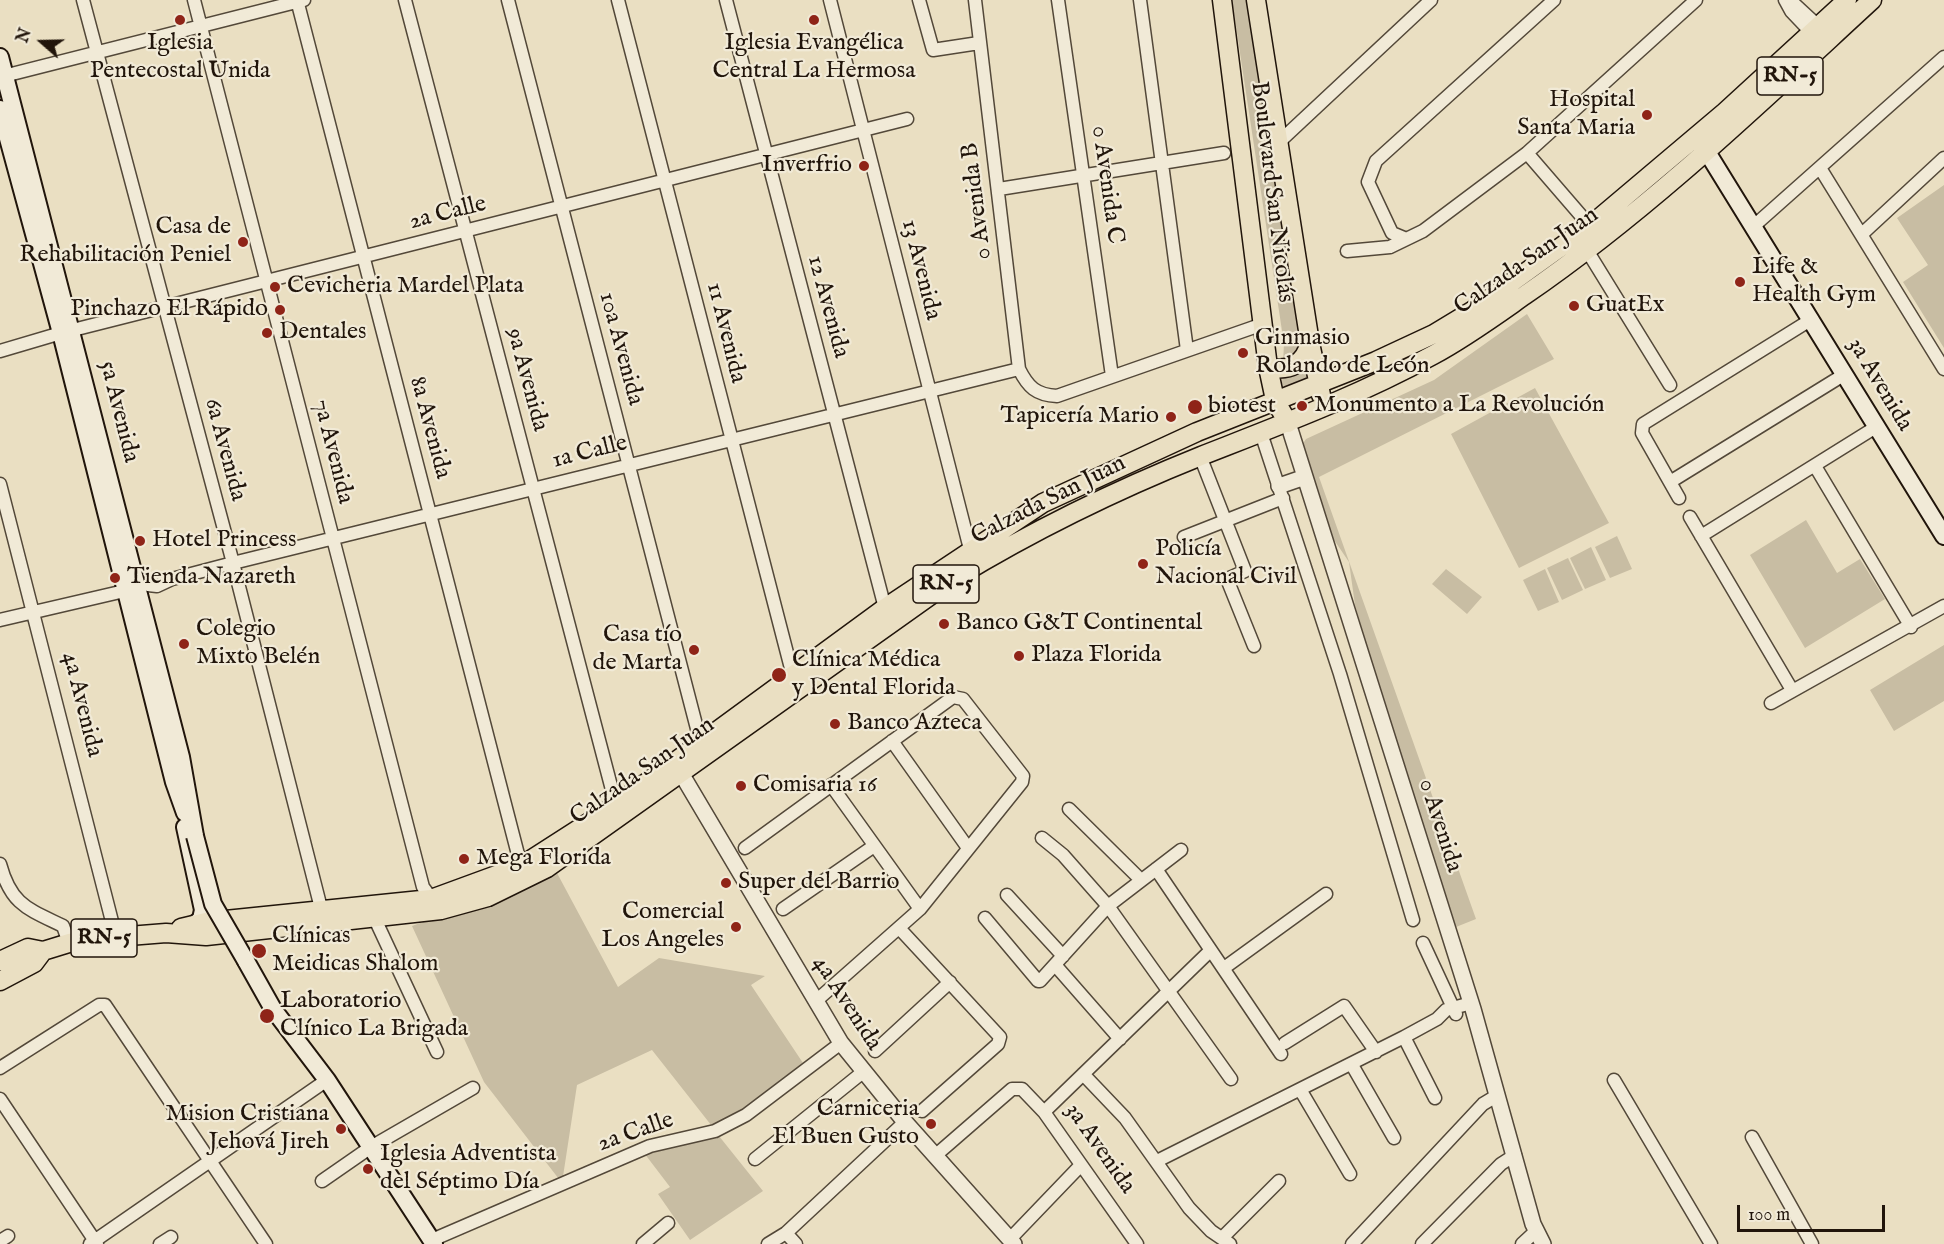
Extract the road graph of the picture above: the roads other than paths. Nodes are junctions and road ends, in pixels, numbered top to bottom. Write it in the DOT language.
graph roads {
  1 [pos="83,0"];
  2 [pos="194,0"];
  3 [pos="405,0"];
  4 [pos="508,0"];
  5 [pos="618,0"];
  6 [pos="726,0"];
  7 [pos="830,0"];
  8 [pos="919,0"];
  9 [pos="975,0"];
  10 [pos="1058,0"];
  11 [pos="1140,0"];
  12 [pos="1222,0"];
  13 [pos="1256,0"];
  14 [pos="1431,0"];
  15 [pos="1554,0"];
  16 [pos="1696,0"];
  17 [pos="1785,0"];
  18 [pos="1790,0"];
  19 [pos="1846,0"];
  20 [pos="1872,0"];
  21 [pos="299,1"];
  22 [pos="201,26"];
  23 [pos="1815,29"];
  24 [pos="980,43"];
  25 [pos="96,52"];
  26 [pos="0,57"];
  27 [pos="1944,57"];
  28 [pos="2,77"];
  29 [pos="0,109"];
  30 [pos="907,119"];
  31 [pos="863,131"];
  32 [pos="1278,143"];
  33 [pos="1702,143"];
  34 [pos="1224,153"];
  35 [pos="1527,153"];
  36 [pos="766,155"];
  37 [pos="1944,158"];
  38 [pos="1162,165"];
  39 [pos="1820,168"];
  40 [pos="1083,177"];
  41 [pos="665,181"];
  42 [pos="999,189"];
  43 [pos="561,207"];
  44 [pos="1755,225"];
  45 [pos="1590,226"];
  46 [pos="466,231"];
  47 [pos="1862,234"];
  48 [pos="1404,238"];
  49 [pos="1347,251"];
  50 [pos="1588,252"];
  51 [pos="363,257"];
  52 [pos="267,282"];
  53 [pos="164,308"];
  54 [pos="1812,319"];
  55 [pos="1263,324"];
  56 [pos="67,332"];
  57 [pos="1310,343"];
  58 [pos="1187,350"];
  59 [pos="0,351"];
  60 [pos="1268,367"];
  61 [pos="1018,369"];
  62 [pos="1944,369"];
  63 [pos="1845,374"];
  64 [pos="1112,376"];
  65 [pos="1670,385"];
  66 [pos="1318,386"];
  67 [pos="929,391"];
  68 [pos="1275,400"];
  69 [pos="1325,408"];
  70 [pos="833,414"];
  71 [pos="1288,423"];
  72 [pos="1876,427"];
  73 [pos="1261,433"];
  74 [pos="731,440"];
  75 [pos="1200,456"];
  76 [pos="629,465"];
  77 [pos="1815,466"];
  78 [pos="1305,477"];
  79 [pos="1670,482"];
  80 [pos="0,484"];
  81 [pos="533,489"];
  82 [pos="1281,492"];
  83 [pos="1679,498"];
  84 [pos="1043,503"];
  85 [pos="430,514"];
  86 [pos="1690,517"];
  87 [pos="1226,523"];
  88 [pos="1943,532"];
  89 [pos="1701,536"];
  90 [pos="1184,537"];
  91 [pos="333,538"];
  92 [pos="970,549"];
  93 [pos="1001,551"];
  94 [pos="233,562"];
  95 [pos="137,588"];
  96 [pos="1944,606"];
  97 [pos="35,611"];
  98 [pos="890,614"];
  99 [pos="0,620"];
  100 [pos="1911,627"];
  101 [pos="1254,646"];
  102 [pos="793,676"];
  103 [pos="1792,690"];
  104 [pos="1771,703"];
  105 [pos="892,741"];
  106 [pos="706,749"];
  107 [pos="678,768"];
  108 [pos="180,781"];
  109 [pos="831,785"];
  110 [pos="616,805"];
  111 [pos="1069,809"];
  112 [pos="1042,838"];
  113 [pos="874,846"];
  114 [pos="745,848"];
  115 [pos="968,848"];
  116 [pos="1181,850"];
  117 [pos="0,864"];
  118 [pos="521,866"];
  119 [pos="1156,869"];
  120 [pos="1140,880"];
  121 [pos="1326,894"];
  122 [pos="1007,895"];
  123 [pos="436,904"];
  124 [pos="1108,906"];
  125 [pos="783,909"];
  126 [pos="920,909"];
  127 [pos="322,912"];
  128 [pos="985,918"];
  129 [pos="375,919"];
  130 [pos="231,920"];
  131 [pos="1413,920"];
  132 [pos="194,925"];
  133 [pos="899,927"];
  134 [pos="165,933"];
  135 [pos="116,937"];
  136 [pos="69,943"];
  137 [pos="1423,943"];
  138 [pos="43,951"];
  139 [pos="1210,951"];
  140 [pos="1059,961"];
  141 [pos="0,962"];
  142 [pos="1224,968"];
  143 [pos="0,981"];
  144 [pos="950,982"];
  145 [pos="1169,991"];
  146 [pos="816,1001"];
  147 [pos="1472,1006"];
  148 [pos="1455,1011"];
  149 [pos="1404,1037"];
  150 [pos="1120,1039"];
  151 [pos="841,1043"];
  152 [pos="875,1051"];
  153 [pos="437,1052"];
  154 [pos="1376,1052"];
  155 [pos="1352,1065"];
  156 [pos="0,1068"];
  157 [pos="863,1072"];
  158 [pos="1083,1074"];
  159 [pos="1231,1079"];
  160 [pos="327,1080"];
  161 [pos="1614,1080"];
  162 [pos="473,1088"];
  163 [pos="1301,1091"];
  164 [pos="1498,1095"];
  165 [pos="1435,1098"];
  166 [pos="0,1099"];
  167 [pos="922,1111"];
  168 [pos="1044,1112"];
  169 [pos="905,1122"];
  170 [pos="1752,1137"];
  171 [pos="1394,1138"];
  172 [pos="371,1147"];
  173 [pos="936,1155"];
  174 [pos="1515,1155"];
  175 [pos="755,1159"];
  176 [pos="1157,1161"];
  177 [pos="210,1162"];
  178 [pos="1081,1165"];
  179 [pos="1350,1174"];
  180 [pos="322,1181"];
  181 [pos="1278,1181"];
  182 [pos="668,1223"];
  183 [pos="786,1233"];
  184 [pos="171,1237"];
  185 [pos="1539,1238"];
  186 [pos="1012,1241"];
  187 [pos="1226,1241"];
  188 [pos="259,1242"];
  189 [pos="433,1242"];
  190 [pos="94,1243"];
  191 [pos="1425,1243"];
  192 [pos="160,1244"];
  193 [pos="643,1244"];
  194 [pos="768,1244"];
  195 [pos="796,1244"];
  196 [pos="1137,1244"];
  197 [pos="1352,1244"];
  198 [pos="1522,1244"];
  199 [pos="1711,1244"];
  200 [pos="1812,1244"];
  1 -- 25 [label="street, 6a Avenida"];
  2 -- 22 [label="street, 7a Avenida"];
  3 -- 46 [label="street, 9a Avenida"];
  4 -- 43 [label="street, 10a Avenida"];
  5 -- 41 [label="street, 11 Avenida"];
  6 -- 36 [label="street, 12 Avenida"];
  7 -- 31 [label="street, 13 Avenida"];
  8 -- 24 [label="street"];
  9 -- 24 [label="street, 0 Avenida B"];
  10 -- 40 [label="street, 0 Avenida C"];
  11 -- 38 [label="street"];
  12 -- 55 [label="main road, Boulevard San Nicolás"];
  13 -- 32 [label="main road, Boulevard San Nicolás"];
  14 -- 32 [label="street"];
  15 -- 48 [label="street"];
  16 -- 35 [label="street"];
  17 -- 23 [label="street"];
  18 -- 23 [label="street"];
  19 -- 23 [label="main road, Calzada San Juan / RN-5"];
  20 -- 33 [label="main road, Calzada San Juan / RN-5"];
  21 -- 22 [label="street"];
  21 -- 51 [label="street, 8a Avenida"];
  22 -- 25 [label="street"];
  22 -- 52 [label="street, 7a Avenida"];
  23 -- 33 [label="main road, Calzada San Juan / RN-5"];
  24 -- 42 [label="street, 0 Avenida B"];
  25 -- 28 [label="street"];
  25 -- 53 [label="street, 6a Avenida"];
  26 -- 28 [label="main road, 5a Avenida"];
  27 -- 39 [label="street"];
  28 -- 56 [label="main road, 5a Avenida"];
  29 -- 56 [label="main road, 5a Avenida"];
  30 -- 31 [label="street, 2a Calle"];
  31 -- 36 [label="street, 2a Calle"];
  31 -- 67 [label="street, 13 Avenida"];
  32 -- 57 [label="main road, Boulevard San Nicolás"];
  33 -- 44 [label="main road, 3a Avenida"];
  33 -- 45 [label="main road, Calzada San Juan / RN-5"];
  33 -- 50 [label="main road, Calzada San Juan / RN-5"];
  34 -- 38 [label="street"];
  35 -- 45 [label="street"];
  35 -- 48 [label="street"];
  36 -- 41 [label="street, 2a Calle"];
  36 -- 70 [label="street, 12 Avenida"];
  37 -- 47 [label="street"];
  38 -- 40 [label="street"];
  38 -- 58 [label="street"];
  39 -- 44 [label="street"];
  39 -- 47 [label="street"];
  40 -- 42 [label="street"];
  40 -- 64 [label="street, 0 Avenida C"];
  41 -- 43 [label="street, 2a Calle"];
  41 -- 74 [label="street, 11 Avenida"];
  42 -- 61 [label="street, 0 Avenida B"];
  43 -- 46 [label="street, 2a Calle"];
  43 -- 76 [label="street, 10a Avenida"];
  44 -- 54 [label="main road, 3a Avenida"];
  45 -- 66 [label="main road, Calzada San Juan / RN-5"];
  46 -- 51 [label="street, 2a Calle"];
  46 -- 81 [label="street, 9a Avenida"];
  47 -- 62 [label="street"];
  48 -- 49 [label="street"];
  50 -- 65 [label="street"];
  50 -- 69 [label="main road, Calzada San Juan / RN-5"];
  51 -- 52 [label="street, 2a Calle"];
  51 -- 85 [label="street, 8a Avenida"];
  52 -- 53 [label="street, 2a Calle"];
  52 -- 91 [label="street, 7a Avenida"];
  53 -- 56 [label="street, 2a Calle"];
  53 -- 94 [label="street, 6a Avenida"];
  54 -- 63 [label="main road, 3a Avenida"];
  54 -- 79 [label="street"];
  55 -- 58 [label="street"];
  55 -- 60 [label="main road, Boulevard San Nicolás"];
  56 -- 59 [label="street, 2a Calle"];
  56 -- 95 [label="main road, 5a Avenida"];
  57 -- 60 [label="main road"];
  57 -- 66 [label="main road, Boulevard San Nicolás"];
  58 -- 64 [label="street"];
  60 -- 68 [label="main road, Boulevard San Nicolás"];
  61 -- 64 [label="street"];
  61 -- 67 [label="street, 1a Calle"];
  63 -- 72 [label="main road, 3a Avenida"];
  63 -- 79 [label="street"];
  66 -- 68 [label="main road, Calzada San Juan / RN-5"];
  66 -- 69 [label="main road, Boulevard San Nicolás"];
  67 -- 70 [label="street, 1a Calle"];
  67 -- 92 [label="street, 13 Avenida"];
  68 -- 71 [label="main road, Boulevard San Nicolás"];
  68 -- 84 [label="main road, Calzada San Juan / RN-5"];
  69 -- 71 [label="main road, Calzada San Juan / RN-5"];
  70 -- 74 [label="street, 1a Calle"];
  70 -- 98 [label="street, 12 Avenida"];
  71 -- 73 [label="main road, Calzada San Juan / RN-5"];
  71 -- 78 [label="street, 0 Avenida"];
  72 -- 77 [label="street"];
  72 -- 88 [label="main road, 3a Avenida"];
  73 -- 75 [label="main road, Calzada San Juan / RN-5"];
  73 -- 82 [label="street"];
  74 -- 76 [label="street, 1a Calle"];
  74 -- 102 [label="street, 11 Avenida"];
  75 -- 87 [label="street"];
  75 -- 93 [label="main road, Calzada San Juan / RN-5"];
  76 -- 81 [label="street, 1a Calle"];
  76 -- 106 [label="street, 10a Avenida"];
  77 -- 89 [label="street"];
  77 -- 100 [label="street"];
  78 -- 82 [label="street"];
  78 -- 147 [label="street, 0 Avenida"];
  79 -- 83 [label="street"];
  80 -- 97 [label="street, 4a Avenida"];
  81 -- 85 [label="street, 1a Calle"];
  81 -- 110 [label="street, 9a Avenida"];
  82 -- 87 [label="street"];
  82 -- 131 [label="street"];
  84 -- 92 [label="main road, Calzada San Juan / RN-5"];
  84 -- 93 [label="main road"];
  85 -- 91 [label="street, 1a Calle"];
  85 -- 118 [label="street, 8a Avenida"];
  86 -- 89 [label="street"];
  87 -- 90 [label="street"];
  87 -- 101 [label="street"];
  89 -- 103 [label="street"];
  91 -- 94 [label="street, 1a Calle"];
  91 -- 123 [label="street, 7a Avenida"];
  92 -- 98 [label="main road, Calzada San Juan / RN-5"];
  93 -- 98 [label="main road, Calzada San Juan / RN-5"];
  94 -- 95 [label="street, 1a Calle"];
  94 -- 127 [label="street, 6a Avenida"];
  95 -- 97 [label="street, 1a Calle"];
  95 -- 108 [label="main road, 5a Avenida"];
  96 -- 100 [label="street"];
  97 -- 99 [label="street, 1a Calle"];
  97 -- 135 [label="street, 4a Avenida"];
  98 -- 102 [label="main road, Calzada San Juan / RN-5"];
  98 -- 106 [label="main road, Calzada San Juan / RN-5"];
  100 -- 103 [label="street"];
  102 -- 106 [label="main road, Calzada San Juan / RN-5"];
  103 -- 104 [label="street"];
  105 -- 109 [label="street"];
  105 -- 115 [label="street"];
  105 -- 115 [label="street"];
  106 -- 107 [label="main road, Calzada San Juan / RN-5"];
  107 -- 110 [label="main road, Calzada San Juan / RN-5"];
  107 -- 123 [label="main road, Calzada San Juan / RN-5"];
  107 -- 146 [label="street, 4a Avenida"];
  108 -- 130 [label="main road, 5a Avenida"];
  108 -- 132 [label="main road, 5a Avenida"];
  108 -- 160 [label="main road, 5a Avenida, bridge"];
  109 -- 113 [label="street"];
  109 -- 114 [label="street"];
  110 -- 118 [label="main road, Calzada San Juan / RN-5"];
  111 -- 120 [label="street"];
  112 -- 124 [label="street"];
  113 -- 125 [label="street"];
  113 -- 126 [label="street"];
  115 -- 126 [label="street"];
  116 -- 119 [label="street"];
  117 -- 136 [label="street"];
  118 -- 123 [label="main road, Calzada San Juan / RN-5"];
  119 -- 120 [label="street"];
  119 -- 139 [label="street"];
  120 -- 124 [label="street"];
  121 -- 142 [label="street"];
  122 -- 140 [label="street"];
  123 -- 127 [label="main road, Calzada San Juan / RN-5"];
  123 -- 129 [label="main road, Calzada San Juan / RN-5"];
  124 -- 140 [label="street"];
  124 -- 145 [label="street"];
  126 -- 133 [label="street"];
  127 -- 130 [label="main road, Calzada San Juan / RN-5"];
  128 -- 140 [label="street"];
  129 -- 134 [label="main road, Calzada San Juan / RN-5"];
  129 -- 153 [label="street"];
  130 -- 132 [label="main road, Calzada San Juan / RN-5"];
  132 -- 134 [label="main road, Calzada San Juan / RN-5"];
  133 -- 144 [label="street"];
  133 -- 146 [label="street"];
  134 -- 135 [label="main road, Calzada San Juan / RN-5"];
  135 -- 136 [label="main road, Calzada San Juan / RN-5"];
  136 -- 138 [label="main road, Calzada San Juan / RN-5"];
  137 -- 148 [label="street"];
  138 -- 141 [label="main road, Calzada San Juan / RN-5"];
  138 -- 143 [label="main road, Calzada San Juan / RN-5"];
  139 -- 142 [label="street"];
  139 -- 145 [label="street"];
  140 -- 150 [label="street"];
  142 -- 154 [label="street"];
  144 -- 152 [label="street"];
  144 -- 167 [label="street"];
  145 -- 150 [label="street"];
  145 -- 159 [label="street"];
  146 -- 151 [label="street, 4a Avenida"];
  147 -- 148 [label="street"];
  147 -- 164 [label="street, 0 Avenida"];
  148 -- 149 [label="street"];
  149 -- 154 [label="street"];
  149 -- 165 [label="street"];
  150 -- 158 [label="street"];
  151 -- 157 [label="street, 4a Avenida"];
  151 -- 189 [label="street, 2a Calle"];
  154 -- 155 [label="street"];
  155 -- 163 [label="street"];
  155 -- 171 [label="street"];
  156 -- 177 [label="street"];
  157 -- 169 [label="street, 4a Avenida"];
  157 -- 175 [label="street"];
  158 -- 168 [label="street"];
  158 -- 176 [label="street"];
  160 -- 172 [label="main road, 5a Avenida"];
  160 -- 177 [label="street"];
  161 -- 199 [label="street"];
  162 -- 172 [label="street"];
  163 -- 176 [label="street"];
  163 -- 179 [label="street"];
  164 -- 174 [label="street, 0 Avenida"];
  164 -- 197 [label="street"];
  166 -- 190 [label="street"];
  168 -- 173 [label="street, 3a Avenida"];
  168 -- 178 [label="street, 3a Avenida"];
  169 -- 173 [label="street, 4a Avenida"];
  169 -- 183 [label="street"];
  170 -- 200 [label="street"];
  172 -- 180 [label="street"];
  172 -- 189 [label="main road, 5a Avenida"];
  173 -- 186 [label="street, 4a Avenida"];
  174 -- 185 [label="street, 0 Avenida"];
  174 -- 191 [label="street"];
  176 -- 187 [label="street"];
  177 -- 188 [label="street"];
  177 -- 190 [label="street"];
  178 -- 186 [label="street"];
  178 -- 196 [label="street, 3a Avenida"];
  181 -- 187 [label="street"];
  182 -- 193 [label="street"];
  183 -- 194 [label="street"];
  183 -- 195 [label="street"];
  184 -- 192 [label="street"];
  185 -- 198 [label="street"];
}
